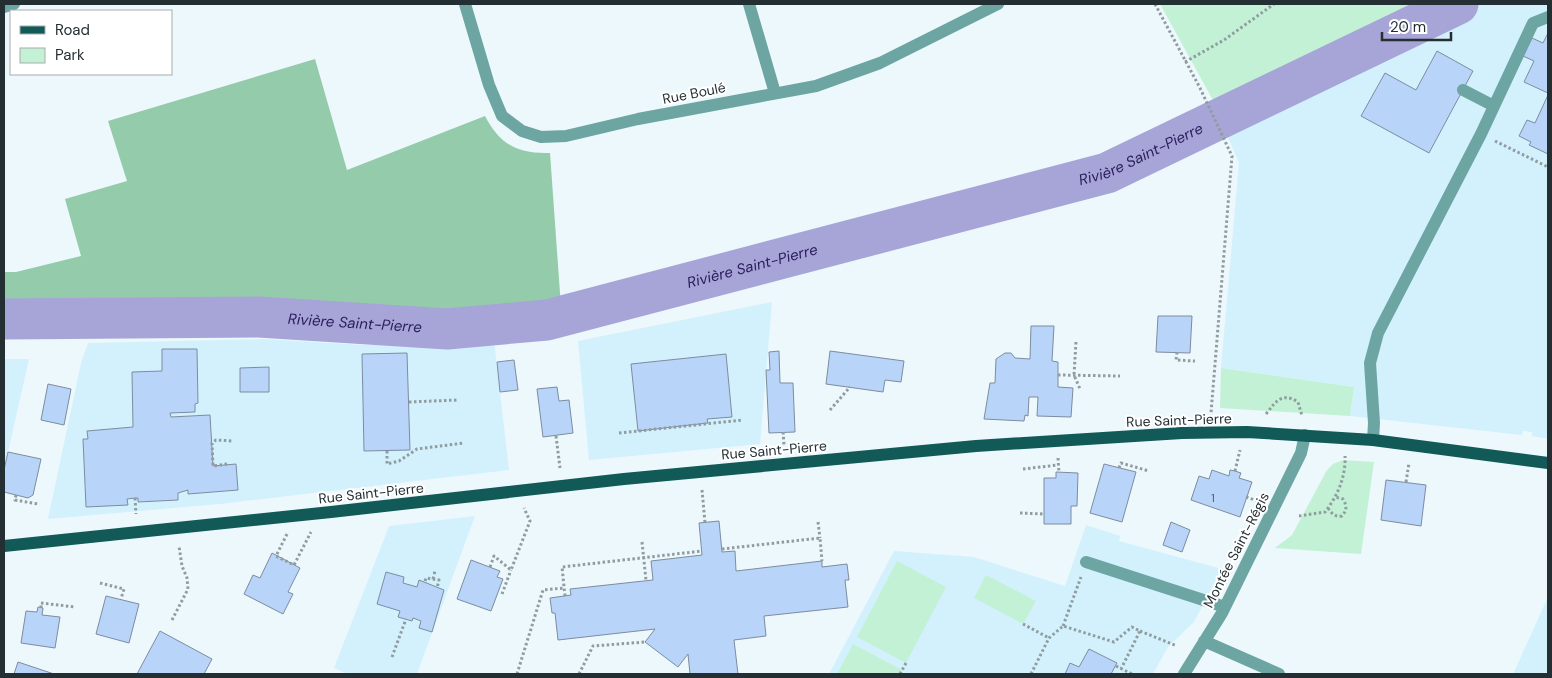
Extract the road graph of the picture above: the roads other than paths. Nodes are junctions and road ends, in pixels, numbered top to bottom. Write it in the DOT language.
graph roads {
  1 [pos="14,4"];
  2 [pos="465,4"];
  3 [pos="749,4"];
  4 [pos="998,4"];
  5 [pos="4,7"];
  6 [pos="1548,17"];
  7 [pos="1463,90"];
  8 [pos="775,92"];
  9 [pos="1494,106"];
  10 [pos="1305,435"];
  11 [pos="1373,440"];
  12 [pos="1548,463"];
  13 [pos="4,546"];
  14 [pos="1086,562"];
  15 [pos="1225,607"];
  16 [pos="1204,641"];
  17 [pos="1184,674"];
  18 [pos="1279,674"];
  1 -- 5 [label="street"];
  2 -- 8 [label="street, Rue Boulé"];
  3 -- 8 [label="street"];
  4 -- 8 [label="street, Rue Boulé"];
  6 -- 9 [label="street"];
  7 -- 9 [label="street"];
  9 -- 11 [label="street"];
  10 -- 11 [label="main road, Rue Saint-Pierre"];
  10 -- 13 [label="main road, Rue Saint-Pierre"];
  10 -- 15 [label="street, Montée Saint-Régis"];
  11 -- 12 [label="main road, Rue Saint-Pierre"];
  14 -- 15 [label="street"];
  15 -- 16 [label="street, Montée Saint-Régis"];
  16 -- 17 [label="street, Montée Saint-Régis"];
  16 -- 18 [label="street"];
}
